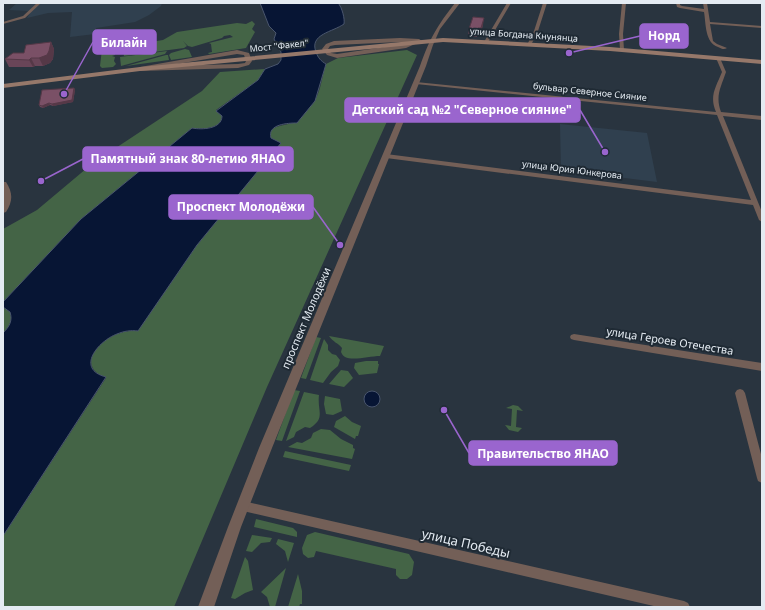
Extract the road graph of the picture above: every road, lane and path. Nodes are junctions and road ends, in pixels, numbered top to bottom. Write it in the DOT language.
graph roads {
  1 [pos="39,3"];
  2 [pos="458,3"];
  3 [pos="509,3"];
  4 [pos="545,3"];
  5 [pos="624,3"];
  6 [pos="678,3"];
  7 [pos="705,3"];
  8 [pos="706,11"];
  9 [pos="3,22"];
  10 [pos="708,23"];
  11 [pos="762,27"];
  12 [pos="432,40"];
  13 [pos="419,41"];
  14 [pos="486,42"];
  15 [pos="530,44"];
  16 [pos="725,48"];
  17 [pos="333,50"];
  18 [pos="622,50"];
  19 [pos="718,59"];
  20 [pos="762,62"];
  21 [pos="140,69"];
  22 [pos="416,83"];
  23 [pos="3,86"];
  24 [pos="719,114"];
  25 [pos="762,118"];
  26 [pos="386,156"];
  27 [pos="3,184"];
  28 [pos="755,203"];
  29 [pos="3,210"];
  30 [pos="762,220"];
  31 [pos="574,337"];
  32 [pos="762,367"];
  33 [pos="740,393"];
  34 [pos="762,478"];
  35 [pos="242,506"];
  36 [pos="206,607"];
  37 [pos="684,607"];
  1 -- 9 [label="street"];
  2 -- 12 [label="street, проспект Молодёжи"];
  3 -- 14 [label="street"];
  4 -- 15 [label="street"];
  5 -- 18 [label="street"];
  6 -- 8 [label="street"];
  7 -- 8 [label="street"];
  8 -- 10 [label="street"];
  10 -- 11 [label="street"];
  10 -- 16 [label="street"];
  12 -- 13 [label="main road, улица Богдана Кнунянца"];
  12 -- 14 [label="main road, улица Богдана Кнунянца"];
  12 -- 22 [label="street, проспект Молодёжи"];
  13 -- 13 [label="street"];
  13 -- 17 [label="main road, улица Богдана Кнунянца"];
  14 -- 15 [label="main road, улица Богдана Кнунянца"];
  15 -- 18 [label="main road, улица Богдана Кнунянца"];
  17 -- 21 [label="main road, Мост \"Факел\""];
  18 -- 19 [label="main road, улица Богдана Кнунянца"];
  19 -- 20 [label="main road, улица Богдана Кнунянца"];
  19 -- 24 [label="street"];
  21 -- 21 [label="street"];
  21 -- 23 [label="main road, Мост \"Факел\""];
  22 -- 24 [label="street, бульвар Северное Сияние"];
  22 -- 26 [label="street, проспект Молодёжи"];
  24 -- 25 [label="street, бульвар Северное Сияние"];
  24 -- 28 [label="street"];
  26 -- 28 [label="street, улица Юрия Юнкерова"];
  26 -- 35 [label="street, проспект Молодёжи"];
  27 -- 29 [label="street"];
  28 -- 30 [label="street"];
  31 -- 32 [label="street, улица Героев Отечества"];
  33 -- 34 [label="street"];
  35 -- 36 [label="street, проспект Молодёжи"];
  35 -- 37 [label="street, улица Победы"];
}
